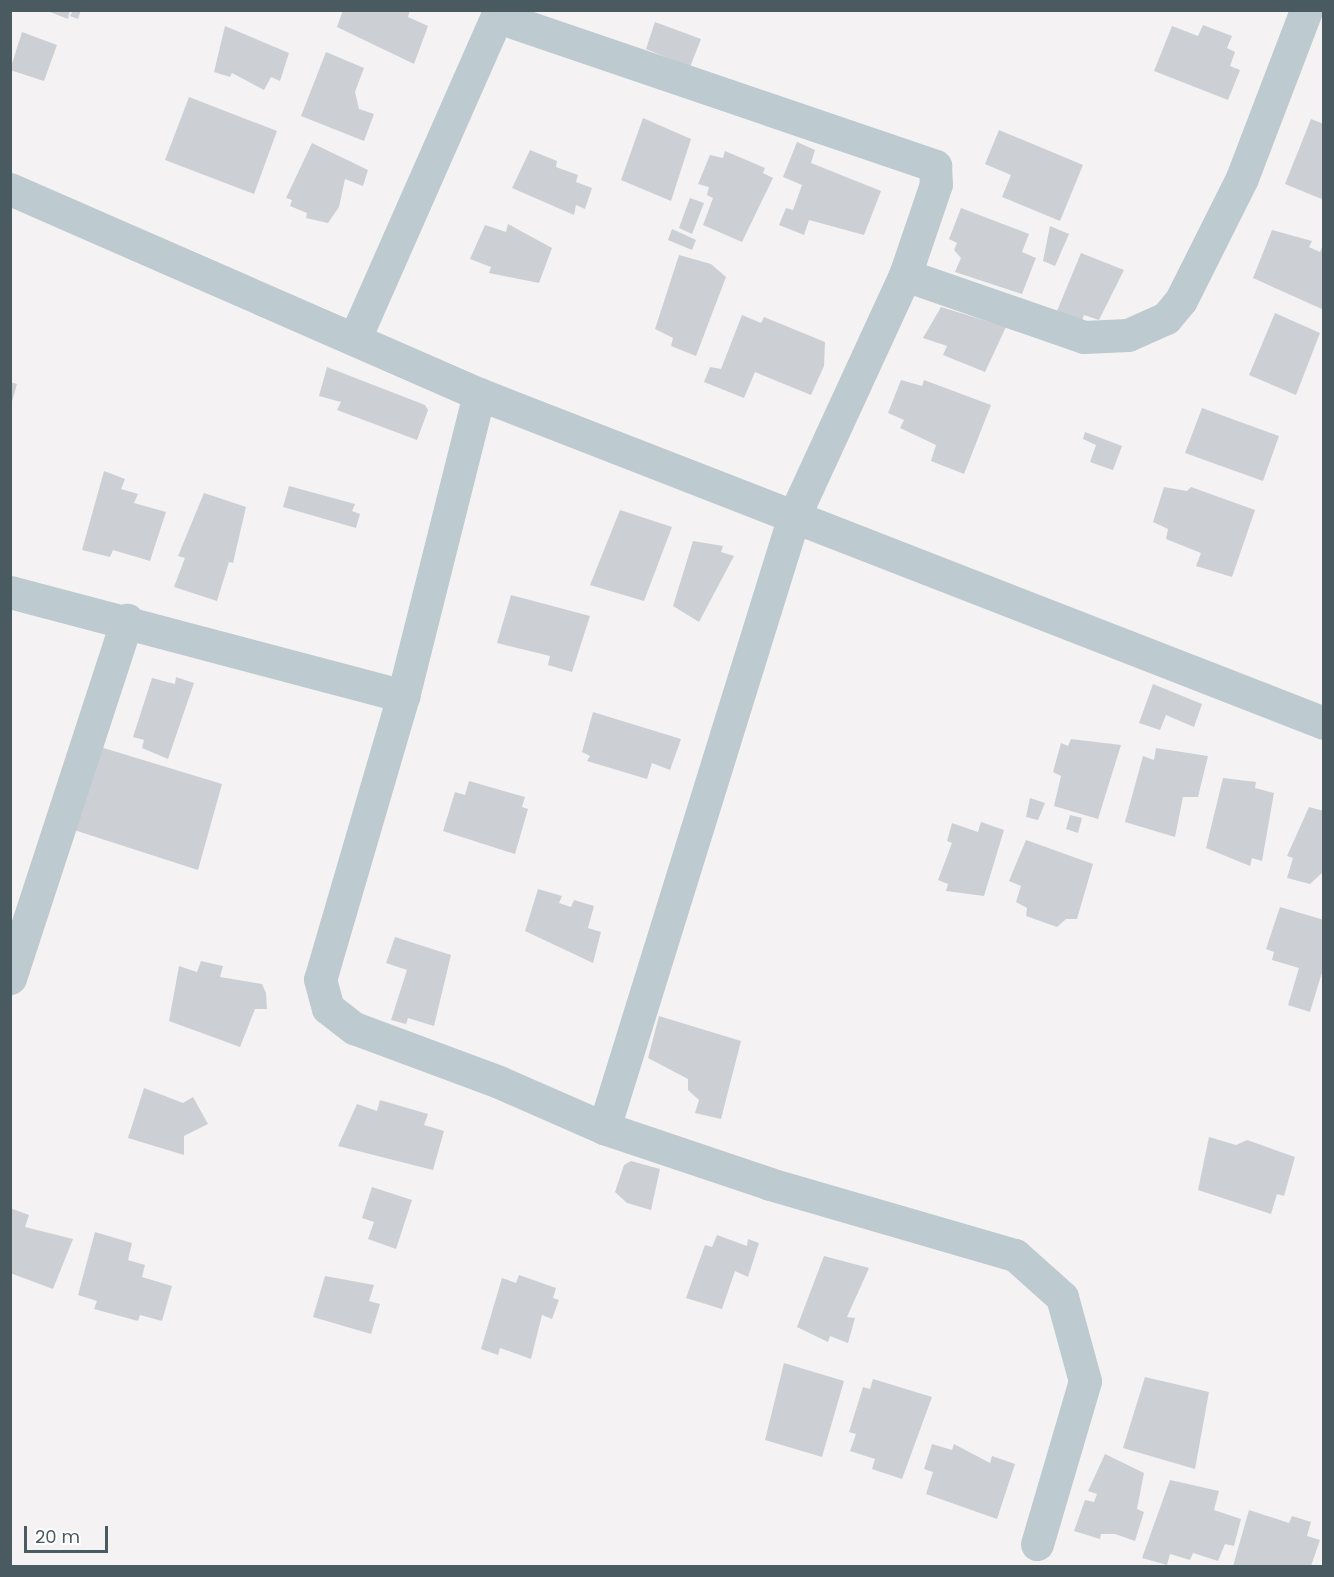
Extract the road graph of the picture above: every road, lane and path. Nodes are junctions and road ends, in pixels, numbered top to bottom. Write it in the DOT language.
graph roads {
  1 [pos="1306,10"];
  2 [pos="499,14"];
  3 [pos="10,189"];
  4 [pos="905,275"];
  5 [pos="355,338"];
  6 [pos="479,394"];
  7 [pos="794,516"];
  8 [pos="10,592"];
  9 [pos="127,620"];
  10 [pos="403,696"];
  11 [pos="1323,723"];
  12 [pos="10,978"];
  13 [pos="604,1128"];
  14 [pos="1037,1544"];
  1 -- 4 [label="street"];
  2 -- 4 [label="street"];
  2 -- 5 [label="street"];
  3 -- 5 [label="street"];
  4 -- 7 [label="street"];
  5 -- 6 [label="street"];
  6 -- 7 [label="street"];
  6 -- 10 [label="street"];
  7 -- 11 [label="street"];
  7 -- 13 [label="street"];
  8 -- 9 [label="street"];
  9 -- 10 [label="street"];
  9 -- 12 [label="street"];
  10 -- 13 [label="street"];
  13 -- 14 [label="street"];
}
